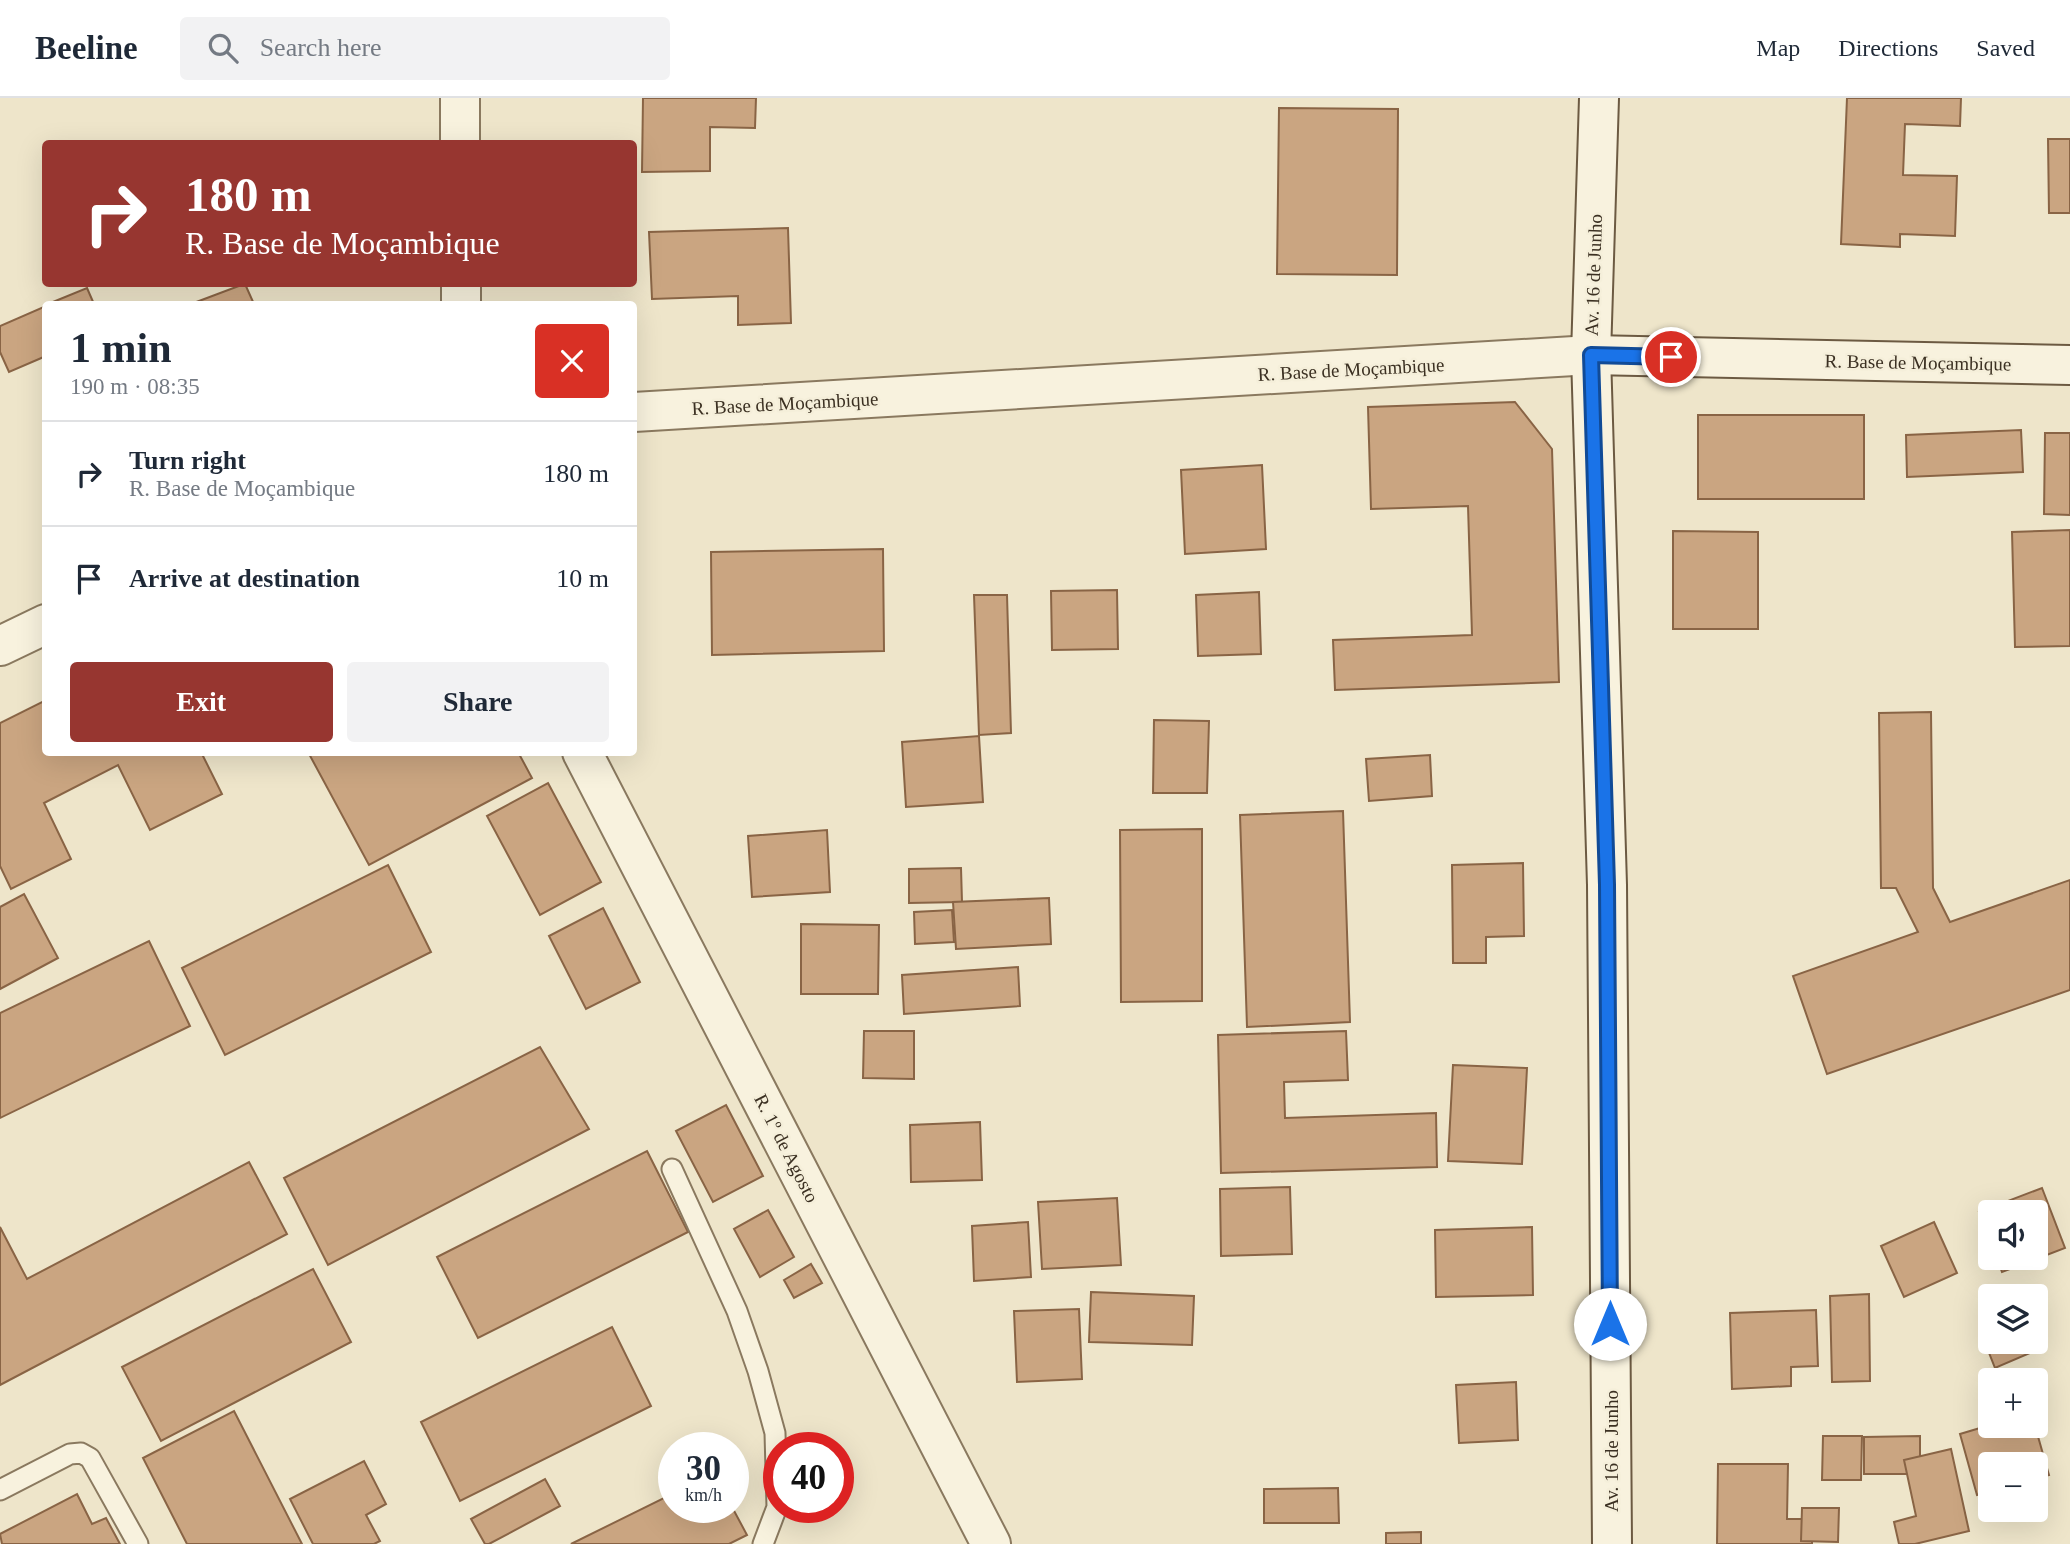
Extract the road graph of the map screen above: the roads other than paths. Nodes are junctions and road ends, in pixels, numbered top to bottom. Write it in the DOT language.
graph roads {
  1 [pos="460,98"];
  2 [pos="1599,98"];
  3 [pos="460,140"];
  4 [pos="1591,355"];
  5 [pos="2070,365"];
  6 [pos="637,412"];
  7 [pos="42,626"];
  8 [pos="0,646"];
  9 [pos="584,756"];
  10 [pos="672,1170"];
  11 [pos="0,1490"];
  12 [pos="138,1544"];
  13 [pos="763,1544"];
  14 [pos="991,1544"];
  15 [pos="1612,1544"];
  1 -- 3 [label="street"];
  2 -- 4 [label="street, Av. 16 de Junho"];
  4 -- 5 [label="street, R. Base de Moçambique"];
  4 -- 6 [label="street, R. Base de Moçambique"];
  4 -- 15 [label="street, Av. 16 de Junho"];
  7 -- 8 [label="street"];
  9 -- 14 [label="street, R. 1º de Agosto"];
  10 -- 13 [label="lane"];
  11 -- 12 [label="lane"];
}
